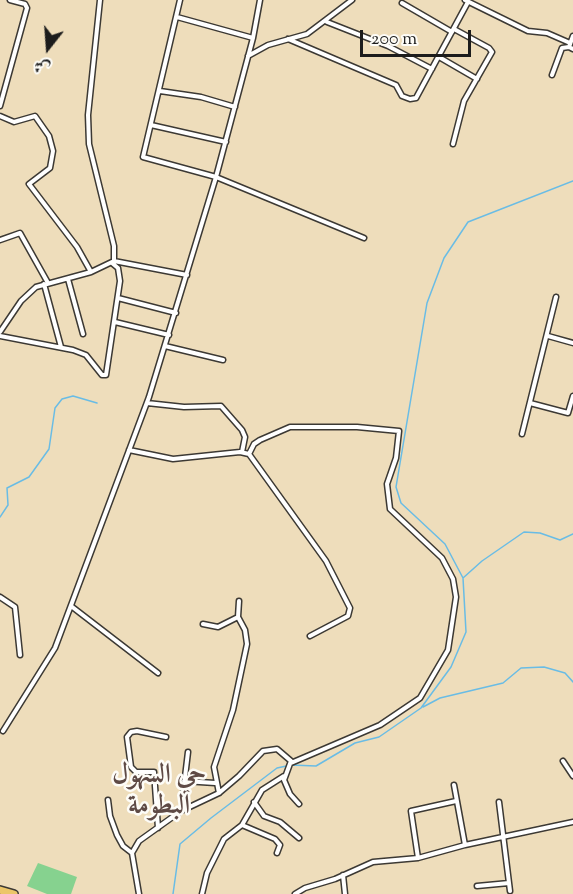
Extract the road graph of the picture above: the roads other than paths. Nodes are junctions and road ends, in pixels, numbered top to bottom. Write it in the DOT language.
graph roads {
  1 [pos="10,0"];
  2 [pos="100,0"];
  3 [pos="180,0"];
  4 [pos="260,0"];
  5 [pos="351,0"];
  6 [pos="466,1"];
  7 [pos="402,3"];
  8 [pos="177,17"];
  9 [pos="326,22"];
  10 [pos="453,30"];
  11 [pos="573,36"];
  12 [pos="253,38"];
  13 [pos="288,39"];
  14 [pos="571,46"];
  15 [pos="248,56"];
  16 [pos="439,57"];
  17 [pos="432,69"];
  18 [pos="552,75"];
  19 [pos="477,79"];
  20 [pos="2,90"];
  21 [pos="159,91"];
  22 [pos="0,106"];
  23 [pos="235,107"];
  24 [pos="0,116"];
  25 [pos="151,125"];
  26 [pos="226,142"];
  27 [pos="453,144"];
  28 [pos="216,177"];
  29 [pos="364,238"];
  30 [pos="0,240"];
  31 [pos="113,262"];
  32 [pos="91,272"];
  33 [pos="187,275"];
  34 [pos="68,279"];
  35 [pos="46,284"];
  36 [pos="556,297"];
  37 [pos="118,298"];
  38 [pos="176,313"];
  39 [pos="115,322"];
  40 [pos="0,334"];
  41 [pos="83,334"];
  42 [pos="169,334"];
  43 [pos="548,336"];
  44 [pos="573,343"];
  45 [pos="165,346"];
  46 [pos="61,347"];
  47 [pos="222,360"];
  48 [pos="573,396"];
  49 [pos="147,403"];
  50 [pos="530,403"];
  51 [pos="571,413"];
  52 [pos="522,434"];
  53 [pos="129,450"];
  54 [pos="242,452"];
  55 [pos="249,454"];
  56 [pos="0,597"];
  57 [pos="239,602"];
  58 [pos="71,606"];
  59 [pos="238,617"];
  60 [pos="203,624"];
  61 [pos="310,636"];
  62 [pos="20,656"];
  63 [pos="158,673"];
  64 [pos="3,731"];
  65 [pos="166,737"];
  66 [pos="188,752"];
  67 [pos="563,760"];
  68 [pos="291,762"];
  69 [pos="284,776"];
  70 [pos="573,776"];
  71 [pos="184,781"];
  72 [pos="215,783"];
  73 [pos="454,786"];
  74 [pos="219,793"];
  75 [pos="108,800"];
  76 [pos="456,801"];
  77 [pos="254,802"];
  78 [pos="499,802"];
  79 [pos="298,804"];
  80 [pos="186,807"];
  81 [pos="573,822"];
  82 [pos="242,825"];
  83 [pos="158,828"];
  84 [pos="298,838"];
  85 [pos="505,838"];
  86 [pos="465,845"];
  87 [pos="132,853"];
  88 [pos="277,853"];
  89 [pos="418,858"];
  90 [pos="343,875"];
  91 [pos="508,883"];
  92 [pos="477,886"];
  93 [pos="0,890"];
  94 [pos="510,891"];
  95 [pos="14,894"];
  96 [pos="139,894"];
  97 [pos="202,894"];
  98 [pos="295,894"];
  99 [pos="345,894"];
  1 -- 20 [label="street"];
  2 -- 31 [label="street"];
  3 -- 8 [label="street"];
  4 -- 12 [label="street"];
  5 -- 9 [label="street"];
  6 -- 10 [label="street"];
  6 -- 14 [label="street"];
  7 -- 10 [label="street"];
  8 -- 12 [label="street"];
  8 -- 21 [label="street"];
  9 -- 13 [label="street"];
  9 -- 17 [label="street"];
  10 -- 16 [label="street"];
  10 -- 19 [label="street"];
  11 -- 14 [label="street"];
  12 -- 15 [label="street"];
  13 -- 15 [label="street"];
  13 -- 17 [label="street"];
  14 -- 18 [label="street"];
  15 -- 23 [label="street"];
  16 -- 17 [label="street"];
  16 -- 19 [label="street"];
  19 -- 27 [label="street"];
  20 -- 22 [label="street"];
  21 -- 23 [label="street"];
  21 -- 25 [label="street"];
  23 -- 26 [label="street"];
  24 -- 32 [label="street"];
  25 -- 26 [label="street"];
  25 -- 28 [label="street"];
  26 -- 28 [label="street"];
  28 -- 29 [label="street"];
  28 -- 33 [label="street"];
  30 -- 35 [label="street"];
  31 -- 32 [label="street"];
  31 -- 33 [label="street"];
  31 -- 37 [label="street"];
  32 -- 34 [label="street"];
  33 -- 38 [label="street"];
  34 -- 35 [label="street"];
  34 -- 41 [label="street"];
  35 -- 40 [label="street"];
  35 -- 46 [label="street"];
  36 -- 43 [label="street"];
  37 -- 38 [label="street"];
  37 -- 39 [label="street"];
  38 -- 42 [label="street"];
  39 -- 42 [label="street"];
  39 -- 46 [label="street"];
  40 -- 46 [label="street"];
  42 -- 45 [label="street"];
  43 -- 44 [label="street"];
  43 -- 50 [label="street"];
  45 -- 47 [label="street"];
  45 -- 49 [label="street"];
  48 -- 51 [label="street"];
  49 -- 53 [label="street"];
  49 -- 54 [label="street"];
  50 -- 51 [label="street"];
  50 -- 52 [label="street"];
  53 -- 54 [label="street"];
  53 -- 58 [label="street"];
  54 -- 55 [label="street"];
  55 -- 61 [label="street"];
  55 -- 68 [label="street"];
  56 -- 62 [label="street"];
  57 -- 59 [label="street"];
  58 -- 63 [label="street"];
  58 -- 64 [label="street"];
  59 -- 60 [label="street"];
  59 -- 72 [label="street"];
  65 -- 83 [label="street"];
  66 -- 71 [label="street"];
  67 -- 70 [label="street"];
  68 -- 69 [label="street"];
  68 -- 74 [label="street"];
  69 -- 77 [label="street"];
  69 -- 79 [label="street"];
  71 -- 72 [label="street"];
  71 -- 80 [label="street"];
  72 -- 74 [label="street"];
  73 -- 76 [label="street"];
  74 -- 80 [label="street"];
  75 -- 87 [label="street"];
  76 -- 86 [label="street"];
  76 -- 89 [label="street"];
  77 -- 82 [label="street"];
  77 -- 84 [label="street"];
  78 -- 85 [label="street"];
  80 -- 83 [label="street"];
  81 -- 85 [label="street"];
  82 -- 88 [label="street"];
  82 -- 97 [label="street"];
  83 -- 87 [label="street"];
  85 -- 86 [label="street"];
  85 -- 91 [label="street"];
  86 -- 89 [label="street"];
  87 -- 96 [label="street"];
  89 -- 90 [label="street"];
  90 -- 98 [label="street"];
  90 -- 99 [label="street"];
  91 -- 92 [label="street"];
  91 -- 94 [label="street"];
  93 -- 95 [label="highway"];
}
